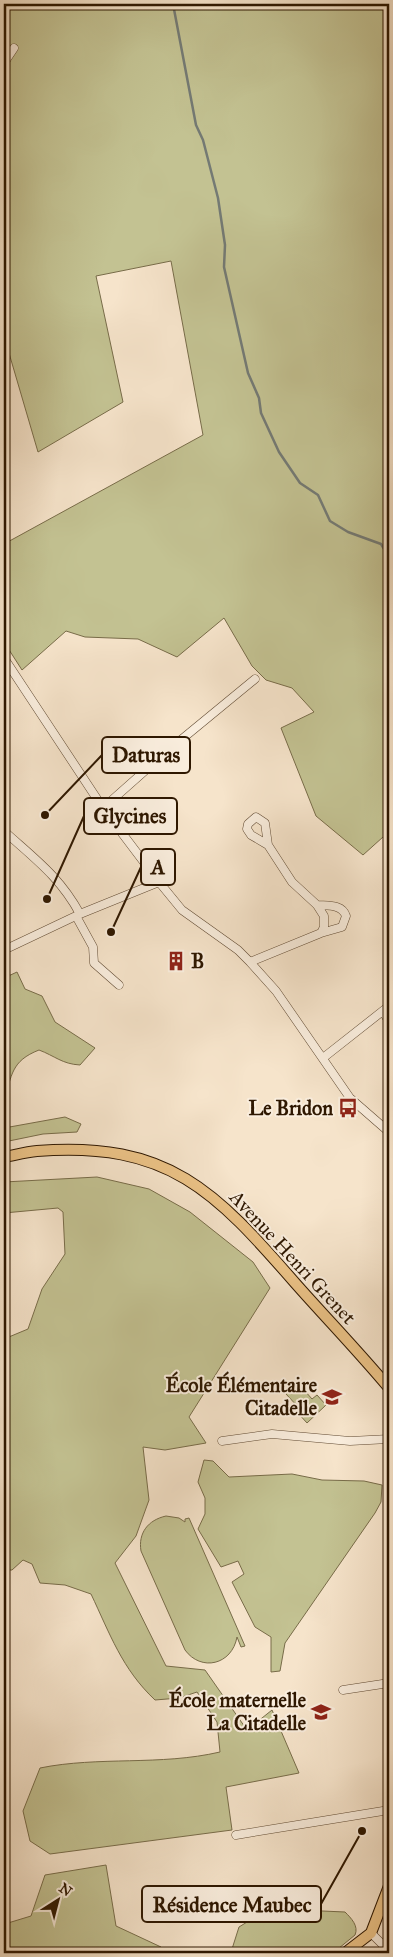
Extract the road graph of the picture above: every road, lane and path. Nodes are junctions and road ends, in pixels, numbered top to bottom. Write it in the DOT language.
graph roads {
  1 [pos="14,48"];
  2 [pos="4,63"];
  3 [pos="4,658"];
  4 [pos="255,679"];
  5 [pos="104,808"];
  6 [pos="4,832"];
  7 [pos="268,845"];
  8 [pos="159,882"];
  9 [pos="317,905"];
  10 [pos="78,915"];
  11 [pos="321,933"];
  12 [pos="4,950"];
  13 [pos="250,962"];
  14 [pos="119,985"];
  15 [pos="386,1009"];
  16 [pos="389,1021"];
  17 [pos="323,1058"];
  18 [pos="389,1132"];
  19 [pos="53,1150"];
  20 [pos="4,1157"];
  21 [pos="4,1162"];
  22 [pos="386,1384"];
  23 [pos="389,1439"];
  24 [pos="222,1441"];
  25 [pos="389,1683"];
  26 [pos="343,1690"];
  27 [pos="389,1810"];
  28 [pos="236,1835"];
  29 [pos="389,1886"];
  30 [pos="371,1933"];
  31 [pos="389,1951"];
  32 [pos="345,1953"];
  1 -- 2 [label="street"];
  3 -- 5 [label="street"];
  4 -- 5 [label="street"];
  5 -- 8 [label="street"];
  6 -- 10 [label="street"];
  7 -- 9 [label="street"];
  8 -- 10 [label="street"];
  8 -- 13 [label="street"];
  9 -- 11 [label="street"];
  9 -- 11 [label="street"];
  10 -- 12 [label="street"];
  10 -- 14 [label="street"];
  11 -- 13 [label="street"];
  13 -- 17 [label="street"];
  15 -- 16 [label="street"];
  15 -- 17 [label="street"];
  17 -- 18 [label="street"];
  19 -- 20 [label="main road, Avenue Henri Grenet"];
  19 -- 21 [label="main road, Avenue Henri Grenet"];
  19 -- 22 [label="main road, Avenue Henri Grenet"];
  23 -- 24 [label="street"];
  25 -- 26 [label="street"];
  27 -- 28 [label="street"];
  29 -- 30 [label="main road"];
  30 -- 31 [label="street"];
  30 -- 32 [label="main road"];
}
